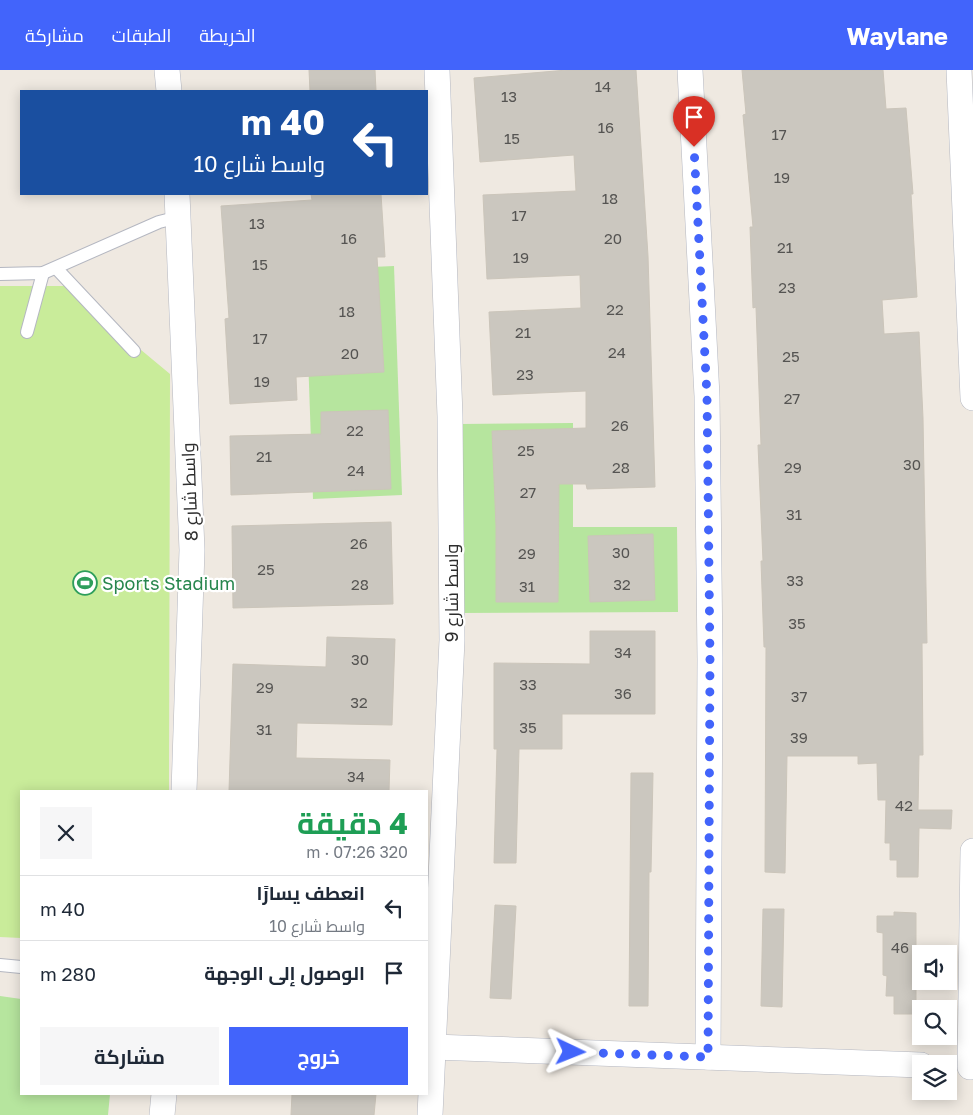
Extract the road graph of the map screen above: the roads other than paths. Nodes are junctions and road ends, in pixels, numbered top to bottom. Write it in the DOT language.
graph roads {
  1 [pos="167,70"];
  2 [pos="437,70"];
  3 [pos="690,70"];
  4 [pos="959,70"];
  5 [pos="169,90"];
  6 [pos="178,205"];
  7 [pos="56,268"];
  8 [pos="43,273"];
  9 [pos="0,274"];
  10 [pos="27,332"];
  11 [pos="134,351"];
  12 [pos="973,398"];
  13 [pos="184,790"];
  14 [pos="973,851"];
  15 [pos="0,965"];
  16 [pos="20,967"];
  17 [pos="433,1047"];
  18 [pos="708,1057"];
  19 [pos="912,1065"];
  20 [pos="964,1066"];
  21 [pos="164,1095"];
  22 [pos="162,1115"];
  23 [pos="430,1115"];
  1 -- 5 [label="street"];
  2 -- 17 [label="street, واسط شارع 9"];
  3 -- 18 [label="street"];
  4 -- 12 [label="street"];
  6 -- 7 [label="lane"];
  6 -- 13 [label="street, واسط شارع 8"];
  7 -- 8 [label="lane"];
  7 -- 11 [label="lane"];
  8 -- 9 [label="lane"];
  8 -- 10 [label="lane"];
  14 -- 20 [label="street"];
  15 -- 16 [label="lane"];
  17 -- 18 [label="street"];
  17 -- 23 [label="street, واسط شارع 9"];
  18 -- 19 [label="street"];
  21 -- 22 [label="street"];
}
